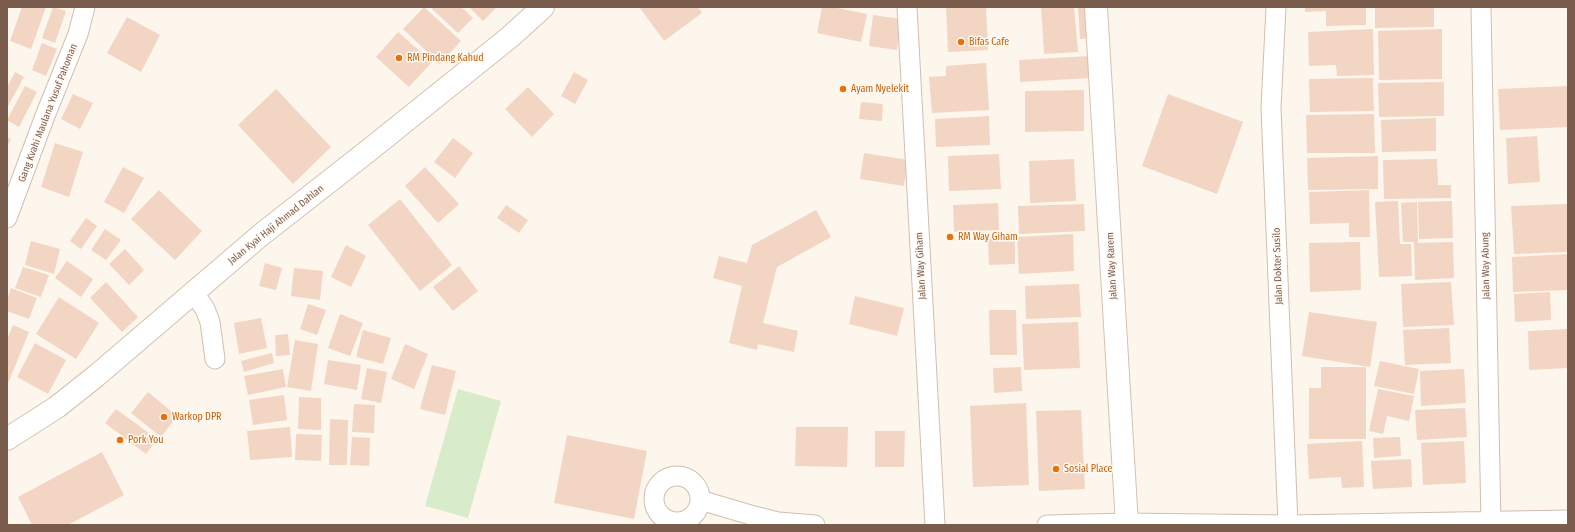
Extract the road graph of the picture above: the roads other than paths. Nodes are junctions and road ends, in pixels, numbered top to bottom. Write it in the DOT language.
graph roads {
  1 [pos="86,7"];
  2 [pos="543,7"];
  3 [pos="907,7"];
  4 [pos="1096,7"];
  5 [pos="1276,7"];
  6 [pos="1481,7"];
  7 [pos="7,218"];
  8 [pos="194,293"];
  9 [pos="214,359"];
  10 [pos="7,439"];
  11 [pos="700,500"];
  12 [pos="1568,520"];
  13 [pos="754,521"];
  14 [pos="1490,523"];
  15 [pos="1127,524"];
  16 [pos="815,525"];
  17 [pos="935,525"];
  18 [pos="1047,525"];
  19 [pos="1288,525"];
  1 -- 7 [label="street, Gang Kvahi Maulana Yusuf Pahoman"];
  2 -- 8 [label="main road, Jalan Kyai Haji Ahmad Dahlan"];
  3 -- 17 [label="street, Jalan Way Giham"];
  4 -- 15 [label="main road, Jalan Way Rarem"];
  5 -- 19 [label="street, Jalan Dokter Susilo"];
  6 -- 14 [label="street, Jalan Way Abung"];
  8 -- 9 [label="street"];
  8 -- 10 [label="main road, Jalan Kyai Haji Ahmad Dahlan"];
  11 -- 13 [label="street"];
  12 -- 14 [label="street"];
  13 -- 16 [label="street"];
  14 -- 19 [label="street"];
  15 -- 18 [label="street"];
  15 -- 19 [label="street"];
}
